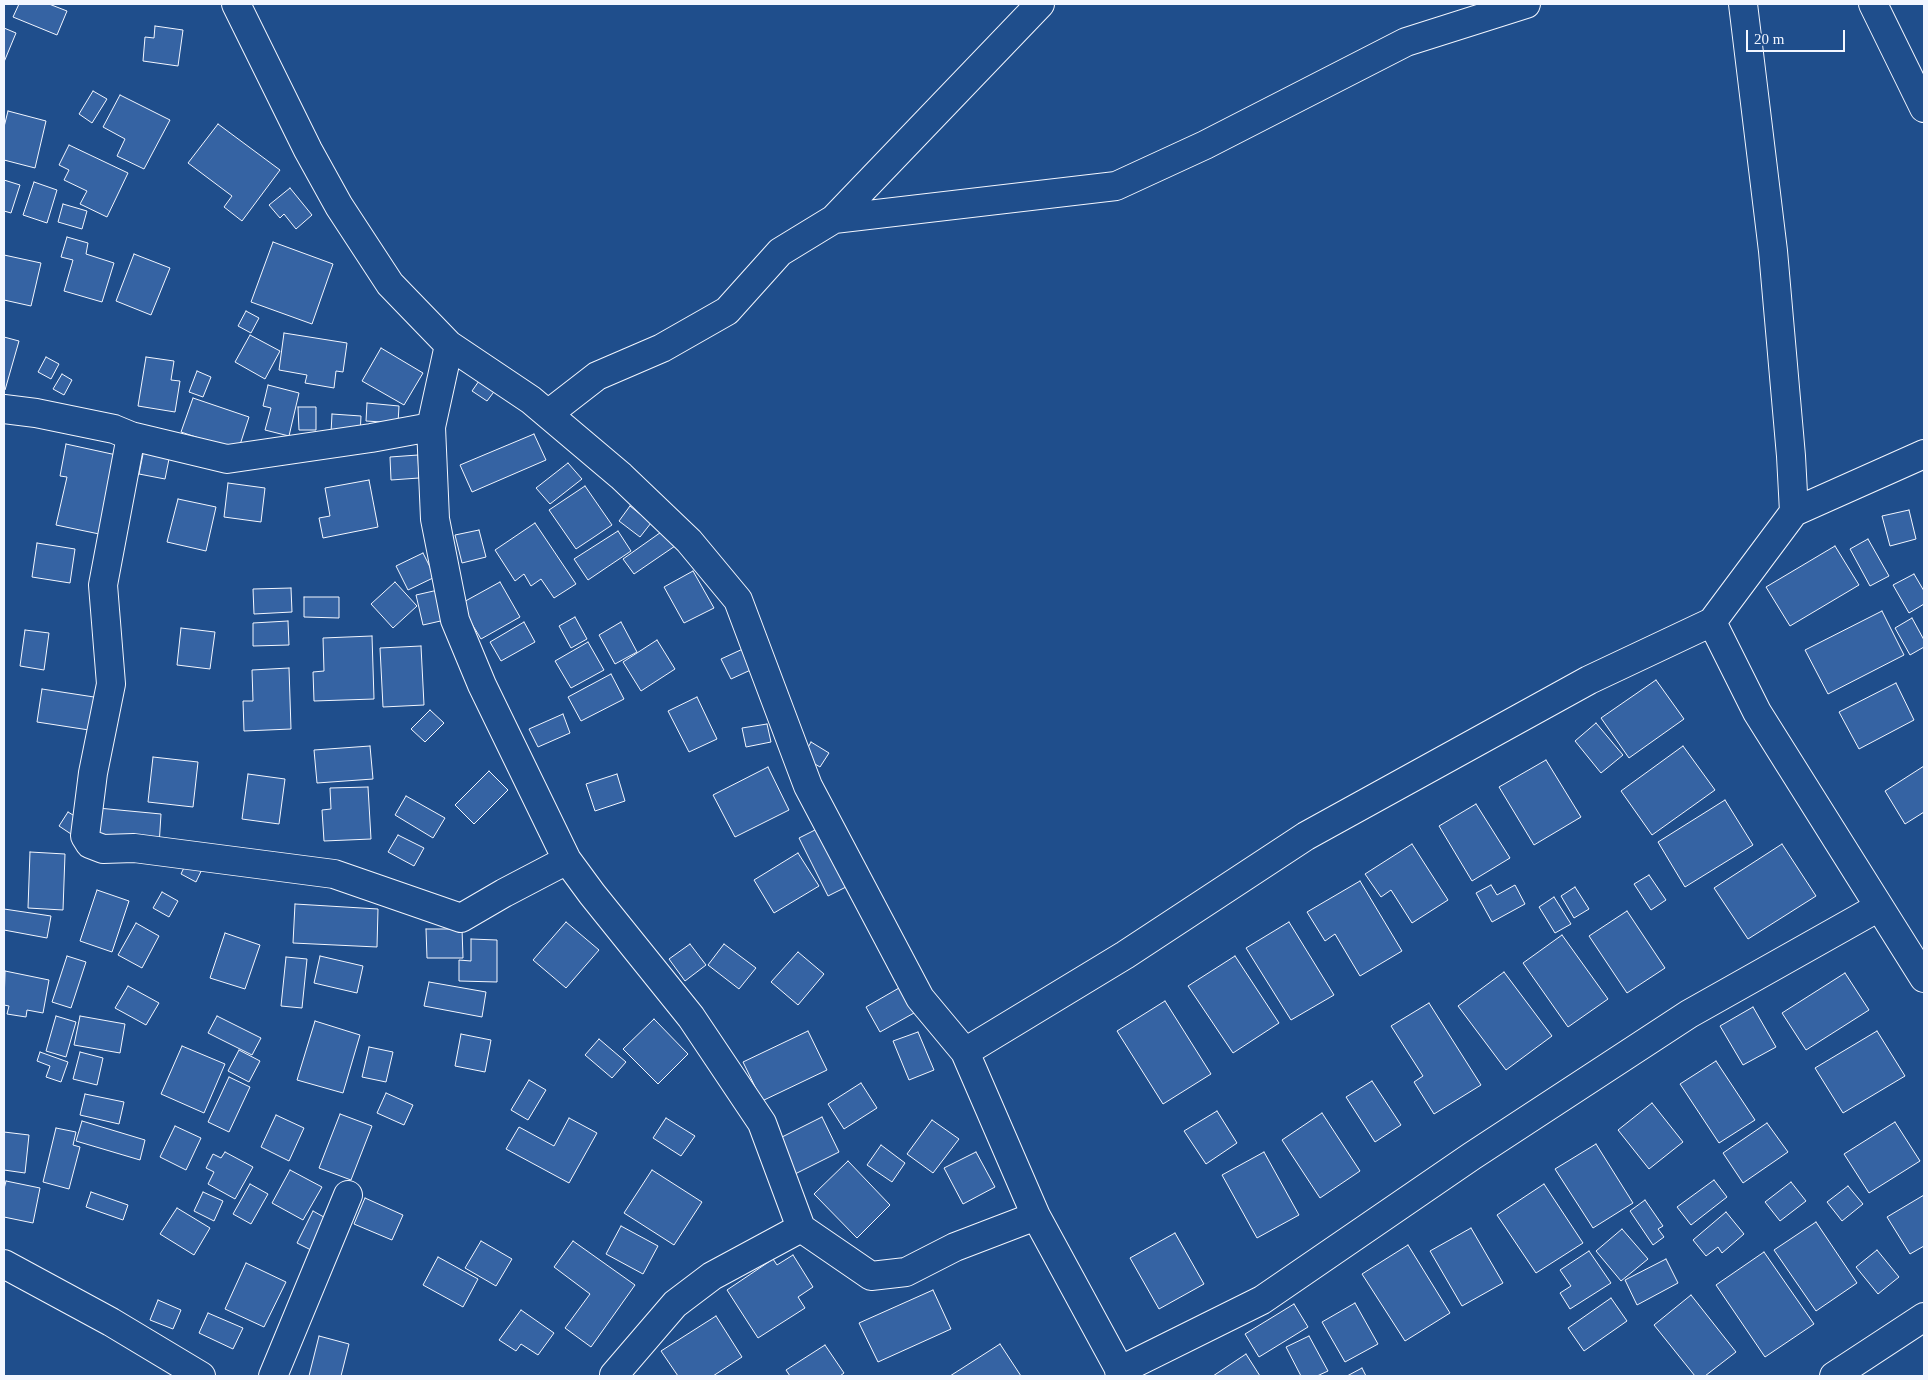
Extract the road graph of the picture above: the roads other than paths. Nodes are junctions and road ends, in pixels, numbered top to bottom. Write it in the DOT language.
graph roads {
  1 [pos="236,4"];
  2 [pos="1040,4"];
  3 [pos="1526,4"];
  4 [pos="1743,4"];
  5 [pos="1873,4"];
  6 [pos="1924,108"];
  7 [pos="834,219"];
  8 [pos="449,345"];
  9 [pos="4,409"];
  10 [pos="548,414"];
  11 [pos="431,427"];
  12 [pos="131,436"];
  13 [pos="1924,454"];
  14 [pos="1794,512"];
  15 [pos="1712,622"];
  16 [pos="567,860"];
  17 [pos="1879,907"];
  18 [pos="1924,978"];
  19 [pos="965,1052"];
  20 [pos="348,1196"];
  21 [pos="1036,1216"];
  22 [pos="800,1228"];
  23 [pos="4,1264"];
  24 [pos="1924,1317"];
  25 [pos="1121,1374"];
  26 [pos="614,1375"];
  27 [pos="201,1376"];
  28 [pos="273,1376"];
  29 [pos="1834,1376"];
  1 -- 8 [label="street"];
  2 -- 7 [label="street"];
  3 -- 7 [label="street"];
  4 -- 14 [label="street"];
  5 -- 6 [label="street"];
  7 -- 10 [label="street"];
  8 -- 10 [label="street"];
  8 -- 11 [label="street"];
  9 -- 12 [label="street"];
  10 -- 19 [label="street"];
  11 -- 12 [label="street"];
  11 -- 16 [label="street"];
  12 -- 16 [label="street"];
  13 -- 14 [label="street"];
  14 -- 15 [label="street"];
  15 -- 17 [label="street"];
  15 -- 19 [label="street"];
  16 -- 22 [label="street"];
  17 -- 18 [label="street"];
  17 -- 25 [label="street"];
  19 -- 21 [label="street"];
  20 -- 28 [label="street"];
  21 -- 22 [label="street"];
  21 -- 25 [label="street"];
  22 -- 26 [label="street"];
  23 -- 27 [label="street"];
  24 -- 29 [label="street"];
}
